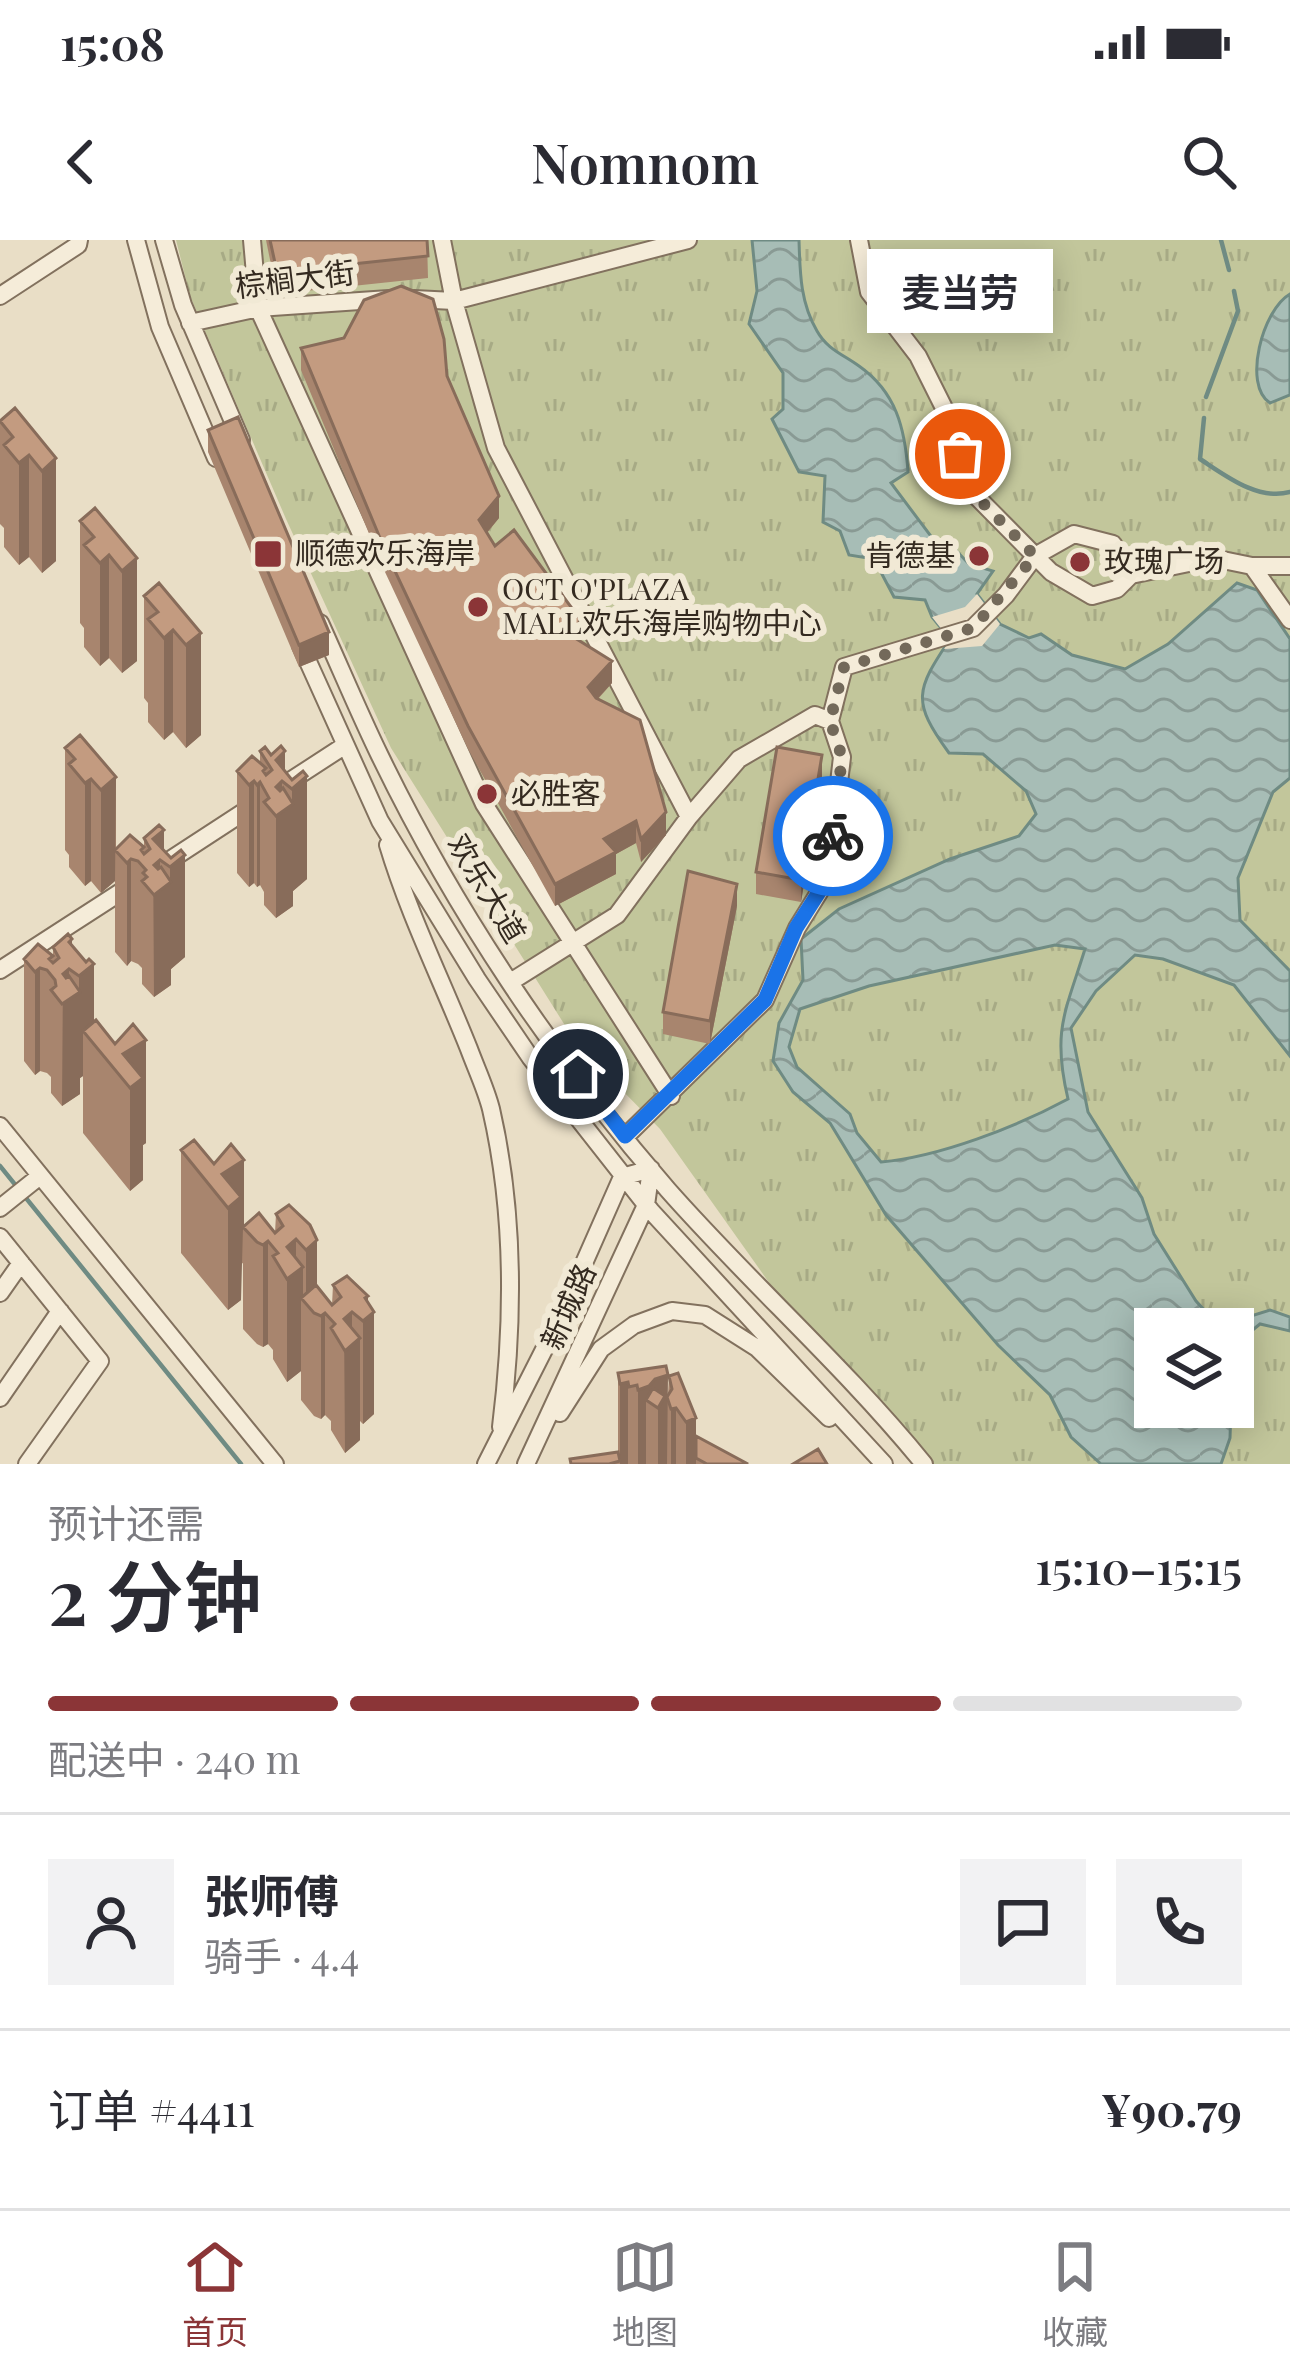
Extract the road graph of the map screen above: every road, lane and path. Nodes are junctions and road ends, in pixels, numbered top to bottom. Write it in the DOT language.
graph roads {
  1 [pos="80,240"];
  2 [pos="136,240"];
  3 [pos="164,240"];
  4 [pos="252,240"];
  5 [pos="442,240"];
  6 [pos="688,240"];
  7 [pos="859,240"];
  8 [pos="0,296"];
  9 [pos="454,301"];
  10 [pos="259,308"];
  11 [pos="190,323"];
  12 [pos="252,466"];
  13 [pos="227,481"];
  14 [pos="1035,556"];
  15 [pos="1252,566"];
  16 [pos="1290,566"];
  17 [pos="1130,575"];
  18 [pos="315,612"];
  19 [pos="1290,620"];
  20 [pos="292,626"];
  21 [pos="830,721"];
  22 [pos="344,746"];
  23 [pos="689,817"];
  24 [pos="380,821"];
  25 [pos="574,942"];
  26 [pos="0,970"];
  27 [pos="512,981"];
  28 [pos="578,1074"];
  29 [pos="556,1091"];
  30 [pos="670,1096"];
  31 [pos="0,1126"];
  32 [pos="625,1136"];
  33 [pos="651,1169"];
  34 [pos="622,1177"];
  35 [pos="37,1179"];
  36 [pos="646,1205"];
  37 [pos="2,1207"];
  38 [pos="0,1237"];
  39 [pos="21,1263"];
  40 [pos="752,1279"];
  41 [pos="0,1294"];
  42 [pos="732,1300"];
  43 [pos="60,1311"];
  44 [pos="558,1322"];
  45 [pos="581,1347"];
  46 [pos="0,1398"];
  47 [pos="500,1438"];
  48 [pos="27,1464"];
  49 [pos="275,1464"];
  50 [pos="486,1464"];
  51 [pos="526,1464"];
  52 [pos="881,1464"];
  53 [pos="924,1464"];
  1 -- 8 [label="street"];
  2 -- 13 [label="street"];
  3 -- 11 [label="street"];
  4 -- 10 [label="street"];
  5 -- 9 [label="street"];
  6 -- 9 [label="street, 棕榈大街"];
  7 -- 14 [label="street"];
  9 -- 10 [label="street, 棕榈大街"];
  9 -- 23 [label="street"];
  10 -- 11 [label="street, 棕榈大街"];
  10 -- 25 [label="street"];
  11 -- 12 [label="street"];
  14 -- 17 [label="street"];
  14 -- 17 [label="street"];
  14 -- 21 [label="street"];
  15 -- 16 [label="street"];
  15 -- 17 [label="street"];
  15 -- 19 [label="street"];
  18 -- 27 [label="street, 欢乐大道"];
  20 -- 22 [label="street, 欢乐大道"];
  21 -- 23 [label="street"];
  21 -- 30 [label="street"];
  22 -- 24 [label="street, 欢乐大道"];
  22 -- 26 [label="street"];
  23 -- 25 [label="street"];
  24 -- 29 [label="street, 欢乐大道"];
  24 -- 47 [label="street"];
  25 -- 27 [label="street"];
  25 -- 30 [label="street"];
  27 -- 28 [label="street, 欢乐大道"];
  28 -- 29 [label="street"];
  28 -- 32 [label="street, 欢乐大道"];
  29 -- 34 [label="street, 欢乐大道"];
  30 -- 32 [label="street"];
  31 -- 35 [label="street"];
  32 -- 33 [label="street, 欢乐大道"];
  33 -- 34 [label="street"];
  33 -- 36 [label="street, 新城路"];
  33 -- 40 [label="street, 欢乐大道"];
  34 -- 36 [label="street, 欢乐大道"];
  34 -- 44 [label="street, 新城路"];
  35 -- 37 [label="street"];
  35 -- 49 [label="street"];
  36 -- 42 [label="street, 欢乐大道"];
  36 -- 45 [label="street, 新城路"];
  38 -- 39 [label="street"];
  39 -- 41 [label="street"];
  39 -- 43 [label="street"];
  40 -- 42 [label="street"];
  40 -- 53 [label="street, 欢乐大道"];
  42 -- 52 [label="street, 欢乐大道"];
  43 -- 46 [label="street"];
  43 -- 48 [label="street"];
  44 -- 45 [label="street"];
  44 -- 47 [label="street, 新城路"];
  45 -- 51 [label="street, 新城路"];
  47 -- 50 [label="street, 新城路"];
  51 -- 52 [label="street"];
}
